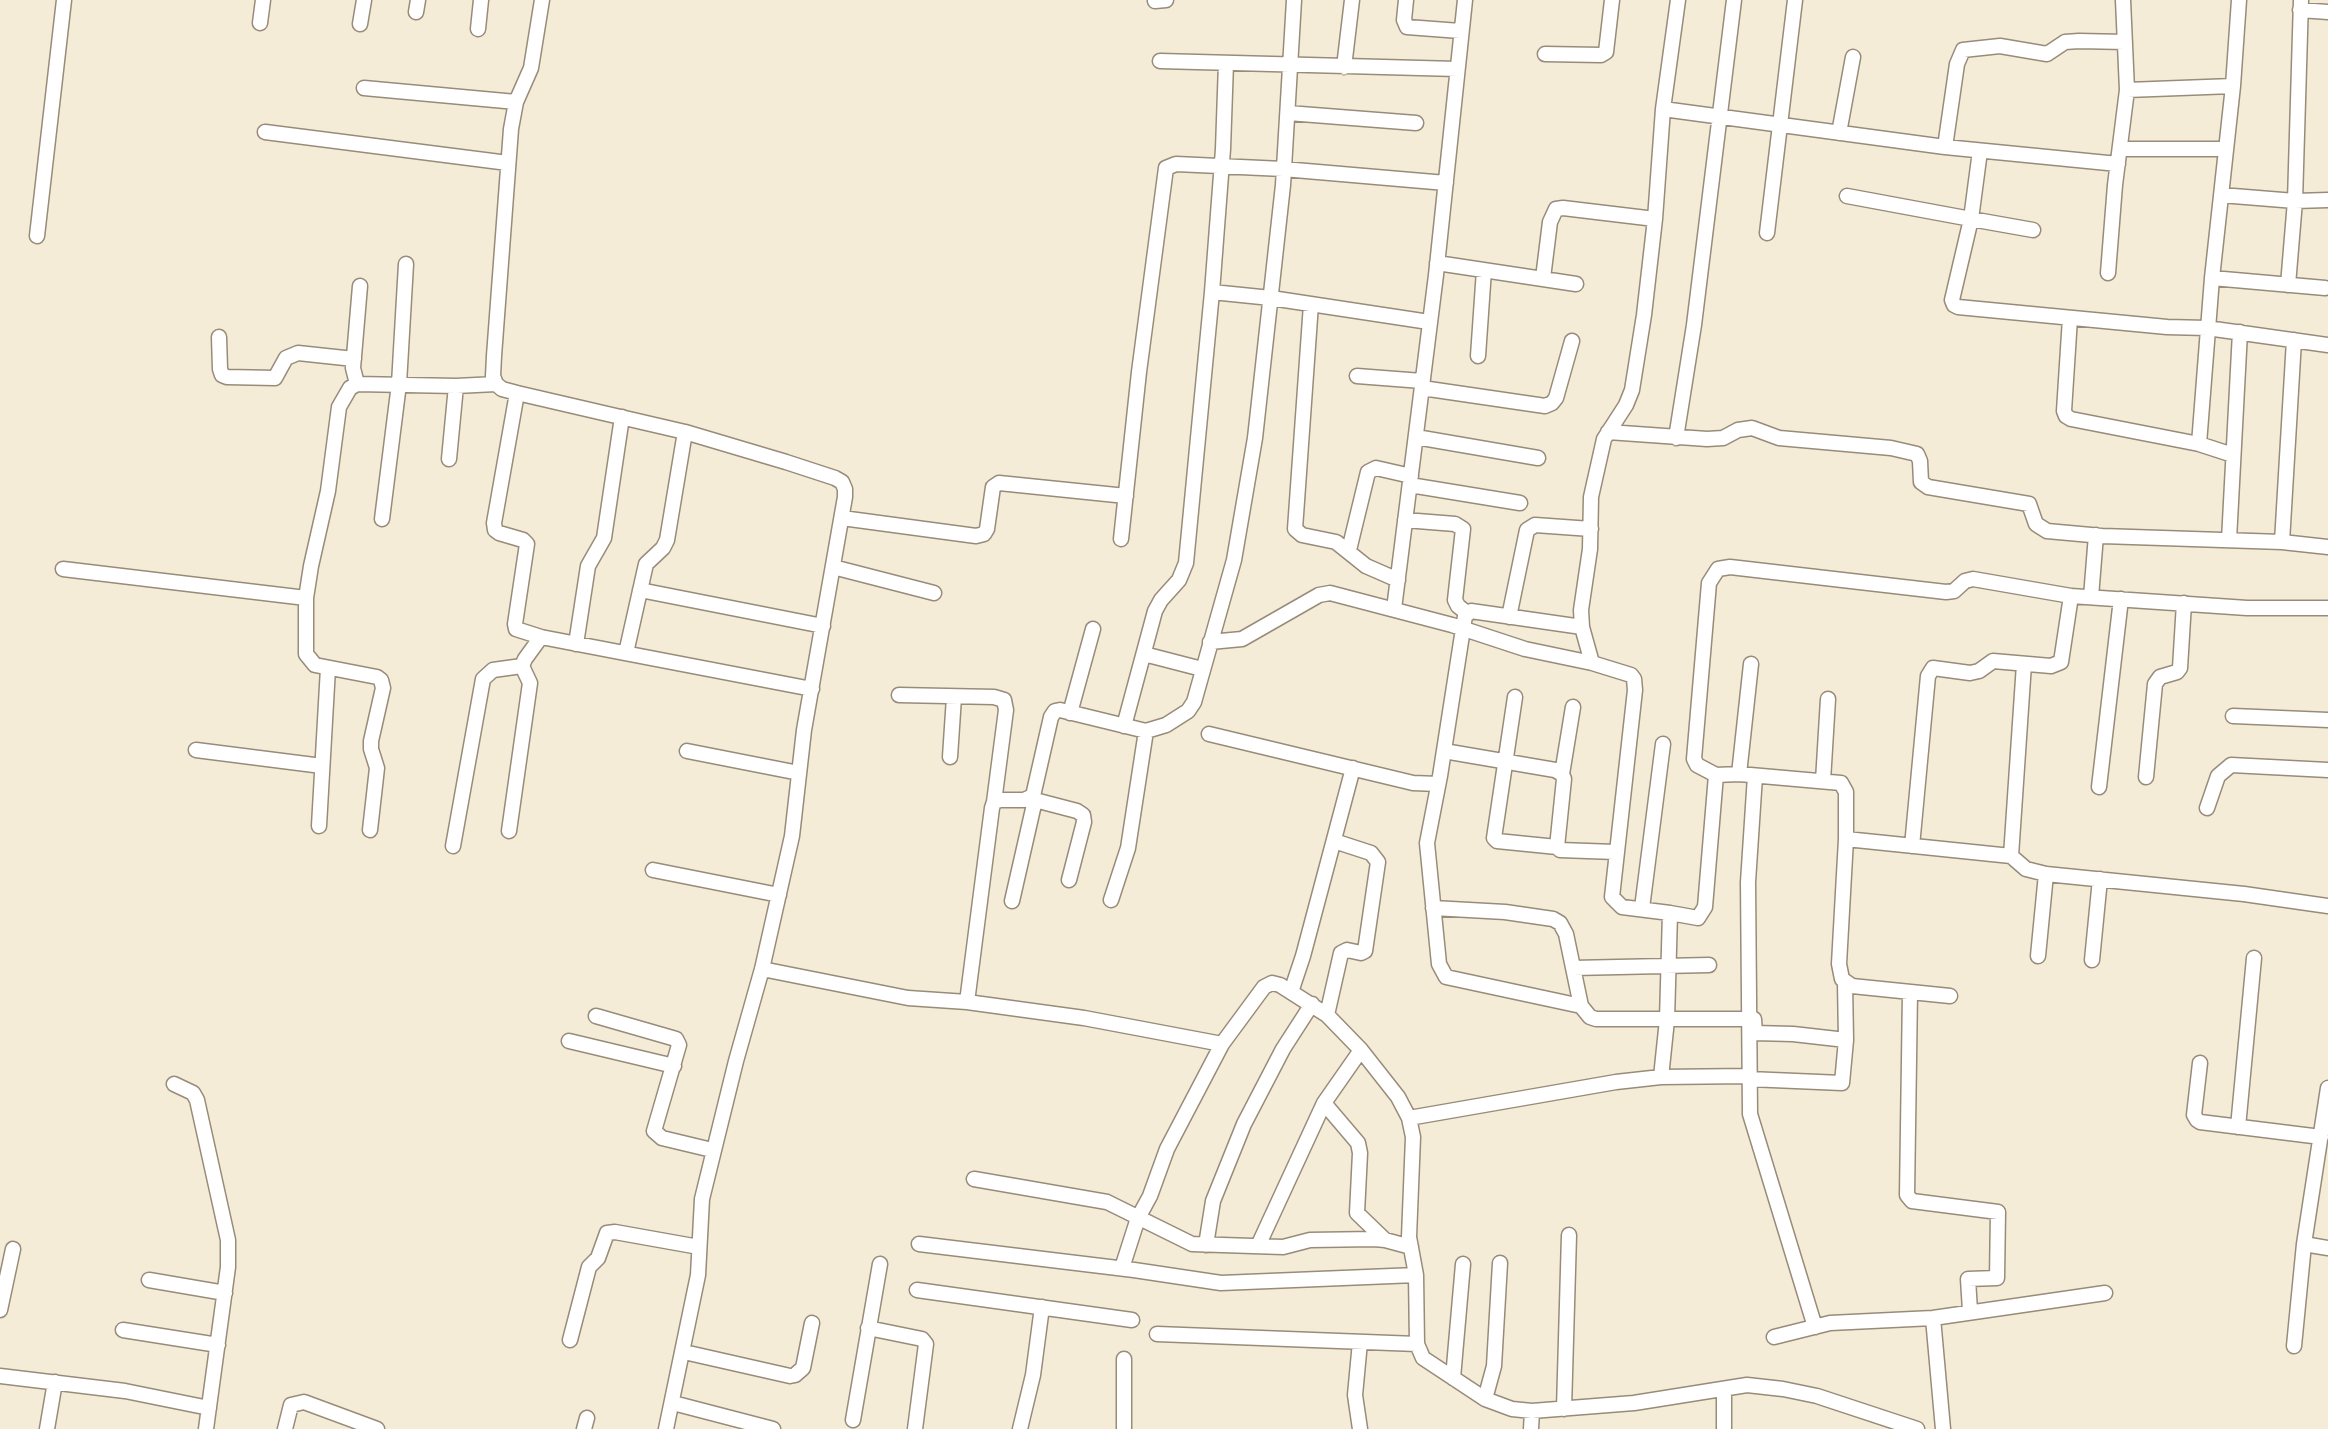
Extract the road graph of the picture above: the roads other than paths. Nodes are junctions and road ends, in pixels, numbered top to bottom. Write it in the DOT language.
graph roads {
  1 [pos="64,0"];
  2 [pos="263,0"];
  3 [pos="364,0"];
  4 [pos="481,0"];
  5 [pos="542,0"];
  6 [pos="1294,0"];
  7 [pos="1352,0"];
  8 [pos="1406,0"];
  9 [pos="1465,0"];
  10 [pos="1612,0"];
  11 [pos="1678,0"];
  12 [pos="1734,0"];
  13 [pos="1796,0"];
  14 [pos="2123,0"];
  15 [pos="2239,0"];
  16 [pos="2300,5"];
  17 [pos="2328,12"];
  18 [pos="260,23"];
  19 [pos="360,24"];
  20 [pos="478,29"];
  21 [pos="1460,31"];
  22 [pos="2125,42"];
  23 [pos="1545,54"];
  24 [pos="1853,57"];
  25 [pos="1160,61"];
  26 [pos="1226,63"];
  27 [pos="1291,65"];
  28 [pos="1344,67"];
  29 [pos="1457,69"];
  30 [pos="2233,86"];
  31 [pos="364,88"];
  32 [pos="2127,90"];
  33 [pos="516,102"];
  34 [pos="1662,109"];
  35 [pos="1288,113"];
  36 [pos="1721,117"];
  37 [pos="1416,123"];
  38 [pos="1779,125"];
  39 [pos="265,132"];
  40 [pos="1839,133"];
  41 [pos="1945,147"];
  42 [pos="2120,149"];
  43 [pos="2226,149"];
  44 [pos="1980,151"];
  45 [pos="508,163"];
  46 [pos="2118,164"];
  47 [pos="1222,166"];
  48 [pos="1283,169"];
  49 [pos="1446,183"];
  50 [pos="2221,195"];
  51 [pos="1847,196"];
  52 [pos="2328,200"];
  53 [pos="2295,201"];
  54 [pos="1655,219"];
  55 [pos="1971,219"];
  56 [pos="2033,230"];
  57 [pos="1767,233"];
  58 [pos="37,236"];
  59 [pos="1437,263"];
  60 [pos="406,264"];
  61 [pos="1484,270"];
  62 [pos="2108,273"];
  63 [pos="1544,278"];
  64 [pos="2212,278"];
  65 [pos="1576,284"];
  66 [pos="2288,285"];
  67 [pos="360,286"];
  68 [pos="2325,288"];
  69 [pos="1212,292"];
  70 [pos="1271,298"];
  71 [pos="1311,304"];
  72 [pos="2070,318"];
  73 [pos="1429,322"];
  74 [pos="2207,328"];
  75 [pos="2240,332"];
  76 [pos="219,337"];
  77 [pos="2294,340"];
  78 [pos="1572,341"];
  79 [pos="2328,345"];
  80 [pos="1478,356"];
  81 [pos="354,359"];
  82 [pos="1357,376"];
  83 [pos="357,384"];
  84 [pos="399,384"];
  85 [pos="496,384"];
  86 [pos="1422,385"];
  87 [pos="456,386"];
  88 [pos="517,393"];
  89 [pos="622,416"];
  90 [pos="685,432"];
  91 [pos="1608,432"];
  92 [pos="1416,436"];
  93 [pos="1676,438"];
  94 [pos="2199,444"];
  95 [pos="2233,455"];
  96 [pos="1538,458"];
  97 [pos="449,459"];
  98 [pos="1410,480"];
  99 [pos="1126,496"];
  100 [pos="1520,503"];
  101 [pos="842,517"];
  102 [pos="382,519"];
  103 [pos="1405,520"];
  104 [pos="1591,529"];
  105 [pos="2096,536"];
  106 [pos="1121,539"];
  107 [pos="2229,540"];
  108 [pos="2282,542"];
  109 [pos="2328,547"];
  110 [pos="1349,550"];
  111 [pos="834,567"];
  112 [pos="63,569"];
  113 [pos="1398,580"];
  114 [pos="640,590"];
  115 [pos="934,593"];
  116 [pos="2071,596"];
  117 [pos="2091,597"];
  118 [pos="306,598"];
  119 [pos="2121,599"];
  120 [pos="2184,603"];
  121 [pos="2328,608"];
  122 [pos="1394,609"];
  123 [pos="1467,612"];
  124 [pos="1509,617"];
  125 [pos="823,626"];
  126 [pos="1582,627"];
  127 [pos="1093,629"];
  128 [pos="1463,629"];
  129 [pos="541,637"];
  130 [pos="1210,642"];
  131 [pos="576,644"];
  132 [pos="626,653"];
  133 [pos="1144,654"];
  134 [pos="1592,663"];
  135 [pos="1751,664"];
  136 [pos="2024,664"];
  137 [pos="522,666"];
  138 [pos="328,668"];
  139 [pos="1202,669"];
  140 [pos="811,689"];
  141 [pos="900,695"];
  142 [pos="954,697"];
  143 [pos="1515,697"];
  144 [pos="1828,699"];
  145 [pos="1573,707"];
  146 [pos="1070,713"];
  147 [pos="2233,716"];
  148 [pos="2328,720"];
  149 [pos="1124,726"];
  150 [pos="1146,731"];
  151 [pos="1209,734"];
  152 [pos="1663,744"];
  153 [pos="196,750"];
  154 [pos="687,751"];
  155 [pos="1444,751"];
  156 [pos="950,757"];
  157 [pos="1504,761"];
  158 [pos="322,766"];
  159 [pos="1353,768"];
  160 [pos="2328,770"];
  161 [pos="799,773"];
  162 [pos="1562,774"];
  163 [pos="1716,775"];
  164 [pos="1739,775"];
  165 [pos="1755,776"];
  166 [pos="2146,777"];
  167 [pos="1823,781"];
  168 [pos="1438,784"];
  169 [pos="2099,787"];
  170 [pos="1033,799"];
  171 [pos="994,802"];
  172 [pos="2207,808"];
  173 [pos="318,826"];
  174 [pos="370,830"];
  175 [pos="509,831"];
  176 [pos="1846,839"];
  177 [pos="1334,842"];
  178 [pos="453,846"];
  179 [pos="1912,846"];
  180 [pos="1557,847"];
  181 [pos="1615,852"];
  182 [pos="2011,856"];
  183 [pos="653,870"];
  184 [pos="2046,874"];
  185 [pos="2100,879"];
  186 [pos="1069,880"];
  187 [pos="779,895"];
  188 [pos="1111,900"];
  189 [pos="1012,901"];
  190 [pos="2328,906"];
  191 [pos="1433,908"];
  192 [pos="1642,908"];
  193 [pos="1670,913"];
  194 [pos="2038,956"];
  195 [pos="2254,958"];
  196 [pos="2092,960"];
  197 [pos="1709,965"];
  198 [pos="1669,967"];
  199 [pos="1573,968"];
  200 [pos="762,969"];
  201 [pos="1845,983"];
  202 [pos="1291,992"];
  203 [pos="1910,992"];
  204 [pos="1950,996"];
  205 [pos="967,1002"];
  206 [pos="1312,1004"];
  207 [pos="1581,1006"];
  208 [pos="1327,1015"];
  209 [pos="596,1016"];
  210 [pos="1748,1019"];
  211 [pos="1667,1020"];
  212 [pos="1846,1040"];
  213 [pos="569,1041"];
  214 [pos="1222,1044"];
  215 [pos="1361,1050"];
  216 [pos="2200,1063"];
  217 [pos="674,1066"];
  218 [pos="1661,1077"];
  219 [pos="1749,1078"];
  220 [pos="174,1084"];
  221 [pos="2328,1088"];
  222 [pos="1324,1103"];
  223 [pos="1409,1118"];
  224 [pos="2238,1127"];
  225 [pos="2320,1137"];
  226 [pos="712,1150"];
  227 [pos="974,1179"];
  228 [pos="1138,1218"];
  229 [pos="1569,1235"];
  230 [pos="1385,1240"];
  231 [pos="919,1244"];
  232 [pos="2304,1244"];
  233 [pos="1206,1245"];
  234 [pos="1258,1246"];
  235 [pos="699,1247"];
  236 [pos="1411,1247"];
  237 [pos="2328,1248"];
  238 [pos="13,1249"];
  239 [pos="1500,1263"];
  240 [pos="880,1264"];
  241 [pos="1463,1264"];
  242 [pos="1122,1268"];
  243 [pos="1416,1275"];
  244 [pos="149,1280"];
  245 [pos="917,1290"];
  246 [pos="225,1293"];
  247 [pos="2105,1293"];
  248 [pos="1042,1307"];
  249 [pos="0,1310"];
  250 [pos="1970,1311"];
  251 [pos="1933,1318"];
  252 [pos="1132,1320"];
  253 [pos="812,1323"];
  254 [pos="1815,1327"];
  255 [pos="867,1328"];
  256 [pos="123,1330"];
  257 [pos="1157,1334"];
  258 [pos="1774,1338"];
  259 [pos="570,1340"];
  260 [pos="1360,1342"];
  261 [pos="1417,1344"];
  262 [pos="218,1345"];
  263 [pos="2294,1346"];
  264 [pos="684,1352"];
  265 [pos="1124,1359"];
  266 [pos="0,1376"];
  267 [pos="1453,1378"];
  268 [pos="55,1382"];
  269 [pos="1724,1389"];
  270 [pos="1485,1399"];
  271 [pos="673,1403"];
  272 [pos="209,1408"];
  273 [pos="1564,1409"];
  274 [pos="1532,1411"];
  275 [pos="853,1420"];
  276 [pos="355,1425"];
  277 [pos="47,1429"];
  278 [pos="206,1429"];
  279 [pos="285,1429"];
  280 [pos="377,1429"];
  281 [pos="666,1429"];
  282 [pos="773,1429"];
  283 [pos="915,1429"];
  284 [pos="1020,1429"];
  285 [pos="1124,1429"];
  286 [pos="1360,1429"];
  287 [pos="1531,1429"];
  288 [pos="1724,1429"];
  289 [pos="1917,1429"];
  290 [pos="1943,1429"];
  1 -- 58 [label="street"];
  2 -- 18 [label="street"];
  3 -- 19 [label="street"];
  4 -- 20 [label="street"];
  5 -- 33 [label="street"];
  6 -- 27 [label="street"];
  7 -- 28 [label="street"];
  8 -- 21 [label="street"];
  9 -- 21 [label="street"];
  10 -- 23 [label="street"];
  11 -- 34 [label="street"];
  12 -- 36 [label="street"];
  13 -- 38 [label="street"];
  14 -- 22 [label="street"];
  15 -- 30 [label="street"];
  16 -- 17 [label="street"];
  16 -- 53 [label="street"];
  21 -- 29 [label="street"];
  22 -- 32 [label="street"];
  22 -- 41 [label="street"];
  24 -- 40 [label="street"];
  25 -- 26 [label="street"];
  26 -- 27 [label="street"];
  26 -- 47 [label="street"];
  27 -- 28 [label="street"];
  27 -- 35 [label="street"];
  28 -- 29 [label="street"];
  29 -- 49 [label="street"];
  30 -- 32 [label="street"];
  30 -- 43 [label="street"];
  31 -- 33 [label="street"];
  32 -- 42 [label="street"];
  33 -- 45 [label="street"];
  34 -- 36 [label="street"];
  34 -- 54 [label="street"];
  35 -- 37 [label="street"];
  35 -- 48 [label="street"];
  36 -- 38 [label="street"];
  36 -- 93 [label="street"];
  38 -- 40 [label="street"];
  38 -- 57 [label="street"];
  39 -- 45 [label="street"];
  40 -- 41 [label="street"];
  41 -- 44 [label="street"];
  42 -- 43 [label="street"];
  42 -- 46 [label="street"];
  43 -- 50 [label="street"];
  44 -- 46 [label="street"];
  44 -- 55 [label="street"];
  45 -- 85 [label="street"];
  46 -- 62 [label="street"];
  47 -- 48 [label="street"];
  47 -- 69 [label="street"];
  47 -- 99 [label="street"];
  48 -- 49 [label="street"];
  48 -- 70 [label="street"];
  49 -- 59 [label="street"];
  50 -- 53 [label="street"];
  50 -- 64 [label="street"];
  51 -- 55 [label="street"];
  52 -- 53 [label="street"];
  53 -- 66 [label="street"];
  54 -- 63 [label="street"];
  54 -- 91 [label="street"];
  55 -- 56 [label="street"];
  55 -- 72 [label="street"];
  59 -- 61 [label="street"];
  59 -- 73 [label="street"];
  60 -- 84 [label="street"];
  61 -- 63 [label="street"];
  61 -- 80 [label="street"];
  63 -- 65 [label="street"];
  64 -- 66 [label="street"];
  64 -- 74 [label="street"];
  66 -- 68 [label="street"];
  67 -- 81 [label="street"];
  69 -- 70 [label="street"];
  69 -- 133 [label="street"];
  70 -- 71 [label="street"];
  70 -- 130 [label="street"];
  71 -- 73 [label="street"];
  71 -- 110 [label="street"];
  72 -- 74 [label="street"];
  72 -- 94 [label="street"];
  73 -- 86 [label="street"];
  74 -- 75 [label="street"];
  74 -- 94 [label="street"];
  75 -- 77 [label="street"];
  75 -- 95 [label="street"];
  76 -- 81 [label="street"];
  77 -- 79 [label="street"];
  77 -- 108 [label="street"];
  78 -- 86 [label="street"];
  81 -- 83 [label="street"];
  82 -- 86 [label="street"];
  83 -- 84 [label="street"];
  83 -- 118 [label="street"];
  84 -- 87 [label="street"];
  84 -- 102 [label="street"];
  85 -- 87 [label="street"];
  85 -- 88 [label="street"];
  86 -- 92 [label="street"];
  87 -- 97 [label="street"];
  88 -- 89 [label="street"];
  88 -- 129 [label="street"];
  89 -- 90 [label="street"];
  89 -- 131 [label="street"];
  90 -- 101 [label="street"];
  90 -- 114 [label="street"];
  91 -- 93 [label="street"];
  91 -- 104 [label="street"];
  92 -- 96 [label="street"];
  92 -- 98 [label="street"];
  93 -- 105 [label="street"];
  94 -- 95 [label="street"];
  95 -- 107 [label="street"];
  98 -- 100 [label="street"];
  98 -- 103 [label="street"];
  98 -- 110 [label="street"];
  99 -- 101 [label="street"];
  99 -- 106 [label="street"];
  101 -- 111 [label="street"];
  103 -- 113 [label="street"];
  103 -- 123 [label="street"];
  104 -- 124 [label="street"];
  104 -- 126 [label="street"];
  105 -- 107 [label="street"];
  105 -- 117 [label="street"];
  107 -- 108 [label="street"];
  108 -- 109 [label="street"];
  110 -- 113 [label="street"];
  111 -- 115 [label="street"];
  111 -- 125 [label="street"];
  112 -- 118 [label="street"];
  113 -- 122 [label="street"];
  114 -- 125 [label="street"];
  114 -- 132 [label="street"];
  116 -- 117 [label="street"];
  116 -- 136 [label="street"];
  116 -- 163 [label="street"];
  117 -- 119 [label="street"];
  118 -- 138 [label="street"];
  119 -- 120 [label="street"];
  119 -- 169 [label="street"];
  120 -- 121 [label="street"];
  120 -- 166 [label="street"];
  122 -- 128 [label="street"];
  122 -- 130 [label="street"];
  123 -- 124 [label="street"];
  123 -- 128 [label="street"];
  124 -- 126 [label="street"];
  125 -- 140 [label="street"];
  126 -- 134 [label="street"];
  127 -- 146 [label="street"];
  128 -- 134 [label="street"];
  128 -- 155 [label="street"];
  129 -- 131 [label="street"];
  129 -- 137 [label="street"];
  130 -- 139 [label="street"];
  131 -- 132 [label="street"];
  132 -- 140 [label="street"];
  133 -- 139 [label="street"];
  133 -- 149 [label="street"];
  134 -- 181 [label="street"];
  135 -- 164 [label="street"];
  136 -- 179 [label="street"];
  136 -- 182 [label="street"];
  137 -- 175 [label="street"];
  137 -- 178 [label="street"];
  138 -- 158 [label="street"];
  138 -- 174 [label="street"];
  139 -- 150 [label="street"];
  140 -- 161 [label="street"];
  141 -- 142 [label="street"];
  142 -- 156 [label="street"];
  142 -- 171 [label="street"];
  143 -- 157 [label="street"];
  144 -- 167 [label="street"];
  145 -- 162 [label="street"];
  146 -- 149 [label="street"];
  146 -- 170 [label="street"];
  147 -- 148 [label="street"];
  149 -- 150 [label="street"];
  150 -- 188 [label="street"];
  151 -- 159 [label="street"];
  152 -- 192 [label="street"];
  153 -- 158 [label="street"];
  154 -- 161 [label="street"];
  155 -- 157 [label="street"];
  155 -- 168 [label="street"];
  157 -- 162 [label="street"];
  157 -- 180 [label="street"];
  158 -- 173 [label="street"];
  159 -- 168 [label="street"];
  159 -- 177 [label="street"];
  160 -- 172 [label="street"];
  161 -- 187 [label="street"];
  162 -- 180 [label="street"];
  163 -- 164 [label="street"];
  163 -- 193 [label="street"];
  164 -- 165 [label="street"];
  165 -- 167 [label="street"];
  165 -- 210 [label="street"];
  167 -- 176 [label="street"];
  168 -- 191 [label="street"];
  170 -- 171 [label="street"];
  170 -- 186 [label="street"];
  170 -- 189 [label="street"];
  171 -- 205 [label="street"];
  176 -- 179 [label="street"];
  176 -- 201 [label="street"];
  177 -- 202 [label="street"];
  177 -- 208 [label="street"];
  179 -- 182 [label="street"];
  180 -- 181 [label="street"];
  181 -- 192 [label="street"];
  182 -- 184 [label="street"];
  183 -- 187 [label="street"];
  184 -- 185 [label="street"];
  184 -- 194 [label="street"];
  185 -- 190 [label="street"];
  185 -- 196 [label="street"];
  187 -- 200 [label="street"];
  191 -- 199 [label="street"];
  191 -- 207 [label="street"];
  192 -- 193 [label="street"];
  193 -- 198 [label="street"];
  195 -- 224 [label="street"];
  197 -- 198 [label="street"];
  198 -- 199 [label="street"];
  198 -- 211 [label="street"];
  199 -- 207 [label="street"];
  200 -- 205 [label="street"];
  200 -- 226 [label="street"];
  201 -- 203 [label="street"];
  201 -- 212 [label="street"];
  202 -- 206 [label="street"];
  202 -- 214 [label="street"];
  203 -- 204 [label="street"];
  203 -- 250 [label="street"];
  205 -- 214 [label="street"];
  206 -- 208 [label="street"];
  206 -- 233 [label="street"];
  207 -- 211 [label="street"];
  208 -- 215 [label="street"];
  209 -- 217 [label="street"];
  210 -- 211 [label="street"];
  210 -- 212 [label="street"];
  210 -- 219 [label="street"];
  211 -- 218 [label="street"];
  212 -- 219 [label="street"];
  213 -- 217 [label="street"];
  214 -- 228 [label="street"];
  215 -- 222 [label="street"];
  215 -- 223 [label="street"];
  216 -- 224 [label="street"];
  217 -- 226 [label="street"];
  218 -- 219 [label="street"];
  218 -- 223 [label="street"];
  219 -- 254 [label="street"];
  220 -- 246 [label="street"];
  221 -- 225 [label="street"];
  222 -- 230 [label="street"];
  222 -- 234 [label="street"];
  223 -- 236 [label="street"];
  224 -- 225 [label="street"];
  225 -- 232 [label="street"];
  226 -- 235 [label="street"];
  227 -- 228 [label="street"];
  228 -- 233 [label="street"];
  228 -- 242 [label="street"];
  229 -- 273 [label="street"];
  230 -- 234 [label="street"];
  230 -- 236 [label="street"];
  231 -- 242 [label="street"];
  232 -- 237 [label="street"];
  232 -- 263 [label="street"];
  233 -- 234 [label="street"];
  235 -- 259 [label="street"];
  235 -- 264 [label="street"];
  236 -- 243 [label="street"];
  238 -- 249 [label="street"];
  239 -- 270 [label="street"];
  240 -- 255 [label="street"];
  241 -- 267 [label="street"];
  242 -- 243 [label="street"];
  243 -- 261 [label="street"];
  244 -- 246 [label="street"];
  245 -- 248 [label="street"];
  246 -- 262 [label="street"];
  247 -- 250 [label="street"];
  248 -- 252 [label="street"];
  248 -- 284 [label="street"];
  250 -- 251 [label="street"];
  251 -- 254 [label="street"];
  251 -- 290 [label="street"];
  253 -- 264 [label="street"];
  254 -- 258 [label="street"];
  255 -- 275 [label="street"];
  255 -- 283 [label="street"];
  256 -- 262 [label="street"];
  257 -- 260 [label="street"];
  260 -- 261 [label="street"];
  260 -- 286 [label="street"];
  261 -- 267 [label="street"];
  262 -- 272 [label="street"];
  264 -- 271 [label="street"];
  265 -- 285 [label="street"];
  266 -- 268 [label="street"];
  267 -- 270 [label="street"];
  268 -- 272 [label="street"];
  268 -- 277 [label="street"];
  269 -- 273 [label="street"];
  269 -- 288 [label="street"];
  269 -- 289 [label="street"];
  270 -- 274 [label="street"];
  271 -- 281 [label="street"];
  271 -- 282 [label="street"];
  272 -- 278 [label="street"];
  273 -- 274 [label="street"];
  274 -- 287 [label="street"];
  276 -- 279 [label="street"];
  276 -- 280 [label="street"];
}
